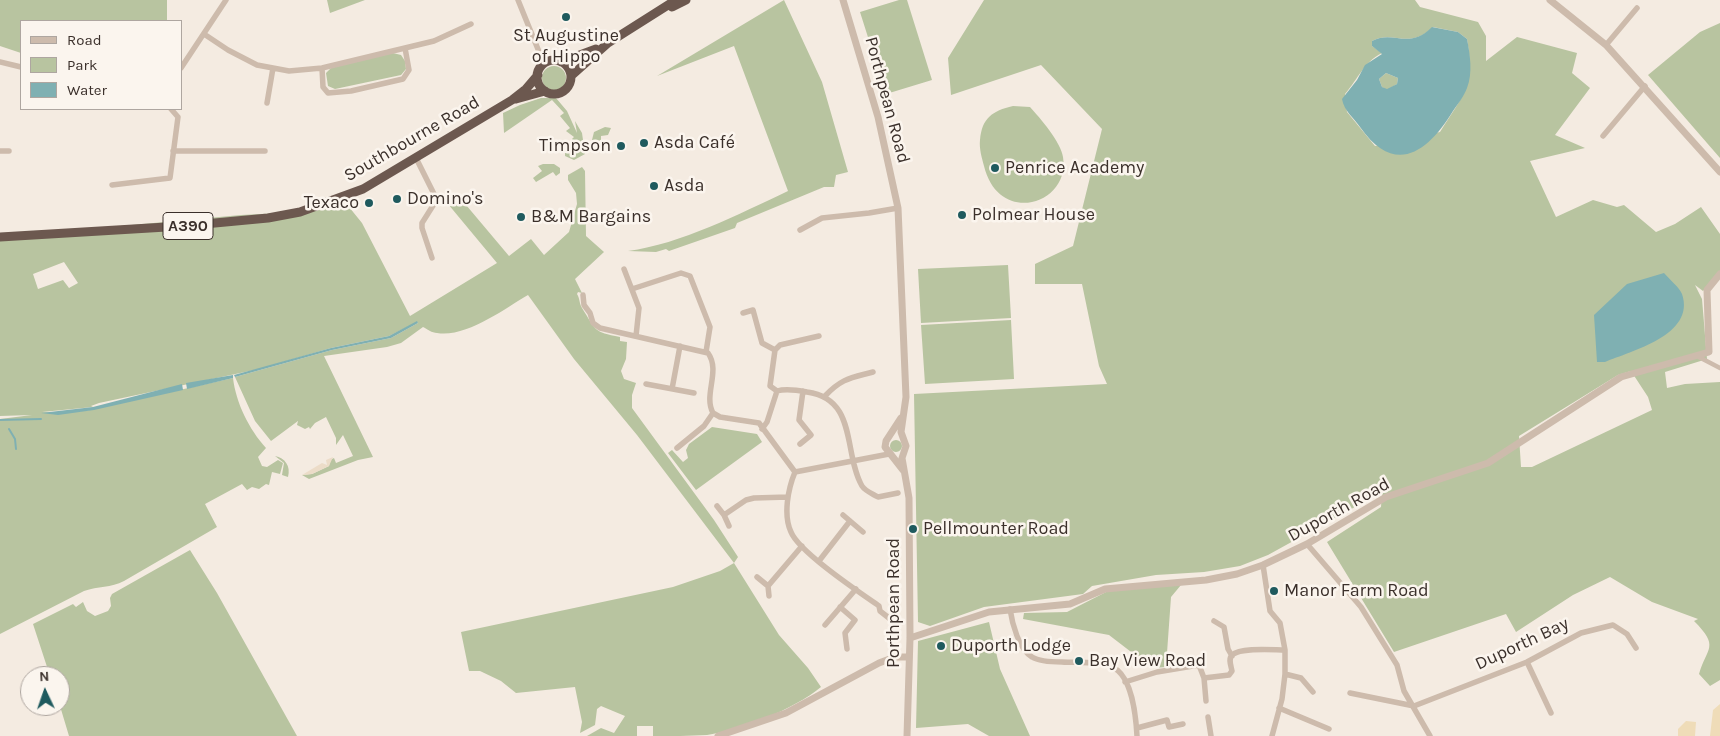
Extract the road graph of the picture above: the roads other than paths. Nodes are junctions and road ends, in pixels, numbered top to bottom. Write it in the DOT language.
graph roads {
  1 [pos="226,0"];
  2 [pos="518,0"];
  3 [pos="676,0"];
  4 [pos="686,0"];
  5 [pos="843,0"];
  6 [pos="1550,0"];
  7 [pos="1637,8"];
  8 [pos="652,17"];
  9 [pos="471,24"];
  10 [pos="204,34"];
  11 [pos="608,43"];
  12 [pos="1606,45"];
  13 [pos="405,48"];
  14 [pos="0,62"];
  15 [pos="561,62"];
  16 [pos="544,64"];
  17 [pos="20,67"];
  18 [pos="182,67"];
  19 [pos="273,68"];
  20 [pos="322,68"];
  21 [pos="538,75"];
  22 [pos="571,76"];
  23 [pos="1645,86"];
  24 [pos="545,91"];
  25 [pos="512,100"];
  26 [pos="267,103"];
  27 [pos="173,110"];
  28 [pos="1603,136"];
  29 [pos="0,151"];
  30 [pos="9,151"];
  31 [pos="173,151"];
  32 [pos="266,151"];
  33 [pos="416,158"];
  34 [pos="1720,172"];
  35 [pos="112,185"];
  36 [pos="898,208"];
  37 [pos="800,230"];
  38 [pos="0,237"];
  39 [pos="432,258"];
  40 [pos="624,269"];
  41 [pos="1720,274"];
  42 [pos="632,290"];
  43 [pos="583,295"];
  44 [pos="743,313"];
  45 [pos="636,336"];
  46 [pos="819,336"];
  47 [pos="680,346"];
  48 [pos="775,350"];
  49 [pos="706,352"];
  50 [pos="1696,356"];
  51 [pos="1720,368"];
  52 [pos="873,372"];
  53 [pos="646,384"];
  54 [pos="672,389"];
  55 [pos="776,391"];
  56 [pos="803,391"];
  57 [pos="694,393"];
  58 [pos="825,396"];
  59 [pos="713,413"];
  60 [pos="902,415"];
  61 [pos="762,429"];
  62 [pos="904,440"];
  63 [pos="886,442"];
  64 [pos="800,444"];
  65 [pos="677,448"];
  66 [pos="904,451"];
  67 [pos="890,455"];
  68 [pos="871,457"];
  69 [pos="853,462"];
  70 [pos="904,471"];
  71 [pos="795,472"];
  72 [pos="898,493"];
  73 [pos="788,498"];
  74 [pos="717,506"];
  75 [pos="724,515"];
  76 [pos="843,515"];
  77 [pos="850,521"];
  78 [pos="729,526"];
  79 [pos="863,532"];
  80 [pos="1307,544"];
  81 [pos="802,546"];
  82 [pos="819,561"];
  83 [pos="1263,565"];
  84 [pos="757,577"];
  85 [pos="768,586"];
  86 [pos="856,589"];
  87 [pos="769,596"];
  88 [pos="840,607"];
  89 [pos="1010,609"];
  90 [pos="1214,621"];
  91 [pos="894,622"];
  92 [pos="825,625"];
  93 [pos="910,638"];
  94 [pos="1636,648"];
  95 [pos="847,649"];
  96 [pos="1285,650"];
  97 [pos="1232,656"];
  98 [pos="909,657"];
  99 [pos="1528,662"];
  100 [pos="1285,674"];
  101 [pos="1204,678"];
  102 [pos="1125,682"];
  103 [pos="1313,692"];
  104 [pos="1350,693"];
  105 [pos="1206,701"];
  106 [pos="1414,706"];
  107 [pos="1279,708"];
  108 [pos="1551,713"];
  109 [pos="1208,717"];
  110 [pos="1183,724"];
  111 [pos="1137,728"];
  112 [pos="1329,729"];
  113 [pos="718,736"];
  114 [pos="907,736"];
  115 [pos="1137,736"];
  116 [pos="1211,736"];
  117 [pos="1272,736"];
  118 [pos="1430,736"];
  1 -- 10 [label="street"];
  2 -- 16 [label="street"];
  3 -- 8 [label="highway, A390"];
  4 -- 8 [label="highway, A390"];
  5 -- 36 [label="street, Porthpean Road"];
  6 -- 12 [label="street"];
  7 -- 12 [label="street"];
  8 -- 11 [label="highway, A390"];
  9 -- 13 [label="street"];
  10 -- 18 [label="street"];
  10 -- 19 [label="street"];
  11 -- 15 [label="highway, A390"];
  11 -- 22 [label="highway, A390"];
  12 -- 23 [label="street"];
  13 -- 20 [label="street"];
  13 -- 20 [label="street"];
  14 -- 17 [label="street"];
  15 -- 16 [label="highway, A390"];
  15 -- 22 [label="highway"];
  16 -- 21 [label="highway, A390"];
  19 -- 20 [label="street"];
  19 -- 26 [label="street"];
  21 -- 24 [label="highway"];
  21 -- 25 [label="highway, Southbourne Road / A390"];
  22 -- 24 [label="highway, A390"];
  23 -- 28 [label="street"];
  23 -- 34 [label="street"];
  24 -- 25 [label="highway, Southbourne Road / A390"];
  25 -- 33 [label="highway, Southbourne Road / A390"];
  27 -- 31 [label="street"];
  29 -- 30 [label="street"];
  31 -- 32 [label="street"];
  31 -- 35 [label="street"];
  33 -- 38 [label="highway, Southbourne Road / A390"];
  33 -- 39 [label="street"];
  36 -- 37 [label="street"];
  36 -- 60 [label="street, Porthpean Road"];
  40 -- 42 [label="street"];
  41 -- 50 [label="street"];
  42 -- 45 [label="street"];
  42 -- 49 [label="street"];
  43 -- 45 [label="street"];
  44 -- 48 [label="street"];
  45 -- 47 [label="street"];
  46 -- 48 [label="street"];
  47 -- 49 [label="street"];
  47 -- 54 [label="street"];
  48 -- 55 [label="street"];
  49 -- 59 [label="street"];
  50 -- 51 [label="street"];
  50 -- 80 [label="street, Duporth Road"];
  52 -- 58 [label="street"];
  53 -- 54 [label="street"];
  54 -- 57 [label="street"];
  55 -- 56 [label="street"];
  55 -- 61 [label="street"];
  56 -- 58 [label="street"];
  56 -- 64 [label="street"];
  58 -- 69 [label="street"];
  59 -- 61 [label="street"];
  59 -- 65 [label="street"];
  60 -- 62 [label="street, Porthpean Road"];
  60 -- 63 [label="street, Porthpean Road"];
  61 -- 71 [label="street"];
  62 -- 63 [label="street"];
  62 -- 66 [label="street, Porthpean Road"];
  63 -- 67 [label="street"];
  63 -- 68 [label="street"];
  66 -- 67 [label="street"];
  66 -- 70 [label="street, Porthpean Road"];
  67 -- 68 [label="street"];
  67 -- 70 [label="street"];
  68 -- 69 [label="street"];
  69 -- 71 [label="street"];
  69 -- 72 [label="street"];
  70 -- 93 [label="street, Porthpean Road"];
  71 -- 73 [label="street"];
  73 -- 75 [label="street"];
  73 -- 81 [label="street"];
  74 -- 75 [label="street"];
  75 -- 78 [label="street"];
  76 -- 77 [label="street"];
  77 -- 79 [label="street"];
  77 -- 82 [label="street"];
  80 -- 83 [label="street, Duporth Road"];
  80 -- 106 [label="street"];
  81 -- 82 [label="street"];
  81 -- 85 [label="street"];
  82 -- 86 [label="street"];
  83 -- 89 [label="street, Duporth Road"];
  83 -- 96 [label="street"];
  84 -- 85 [label="street"];
  85 -- 87 [label="street"];
  86 -- 88 [label="street"];
  86 -- 91 [label="street"];
  88 -- 92 [label="street"];
  88 -- 95 [label="street"];
  89 -- 93 [label="street, Duporth Road"];
  89 -- 102 [label="street"];
  90 -- 97 [label="street"];
  93 -- 98 [label="street, Porthpean Road"];
  94 -- 99 [label="street, Duporth Bay"];
  96 -- 97 [label="street"];
  96 -- 100 [label="street"];
  97 -- 101 [label="street"];
  98 -- 113 [label="street"];
  98 -- 114 [label="street, Porthpean Road"];
  99 -- 106 [label="street, Duporth Bay"];
  99 -- 108 [label="street"];
  100 -- 103 [label="street"];
  100 -- 107 [label="street"];
  101 -- 102 [label="street"];
  101 -- 105 [label="street"];
  102 -- 111 [label="street"];
  104 -- 106 [label="street"];
  106 -- 118 [label="street"];
  107 -- 112 [label="street"];
  107 -- 117 [label="street"];
  109 -- 116 [label="street"];
  110 -- 111 [label="street"];
  111 -- 115 [label="street"];
}
